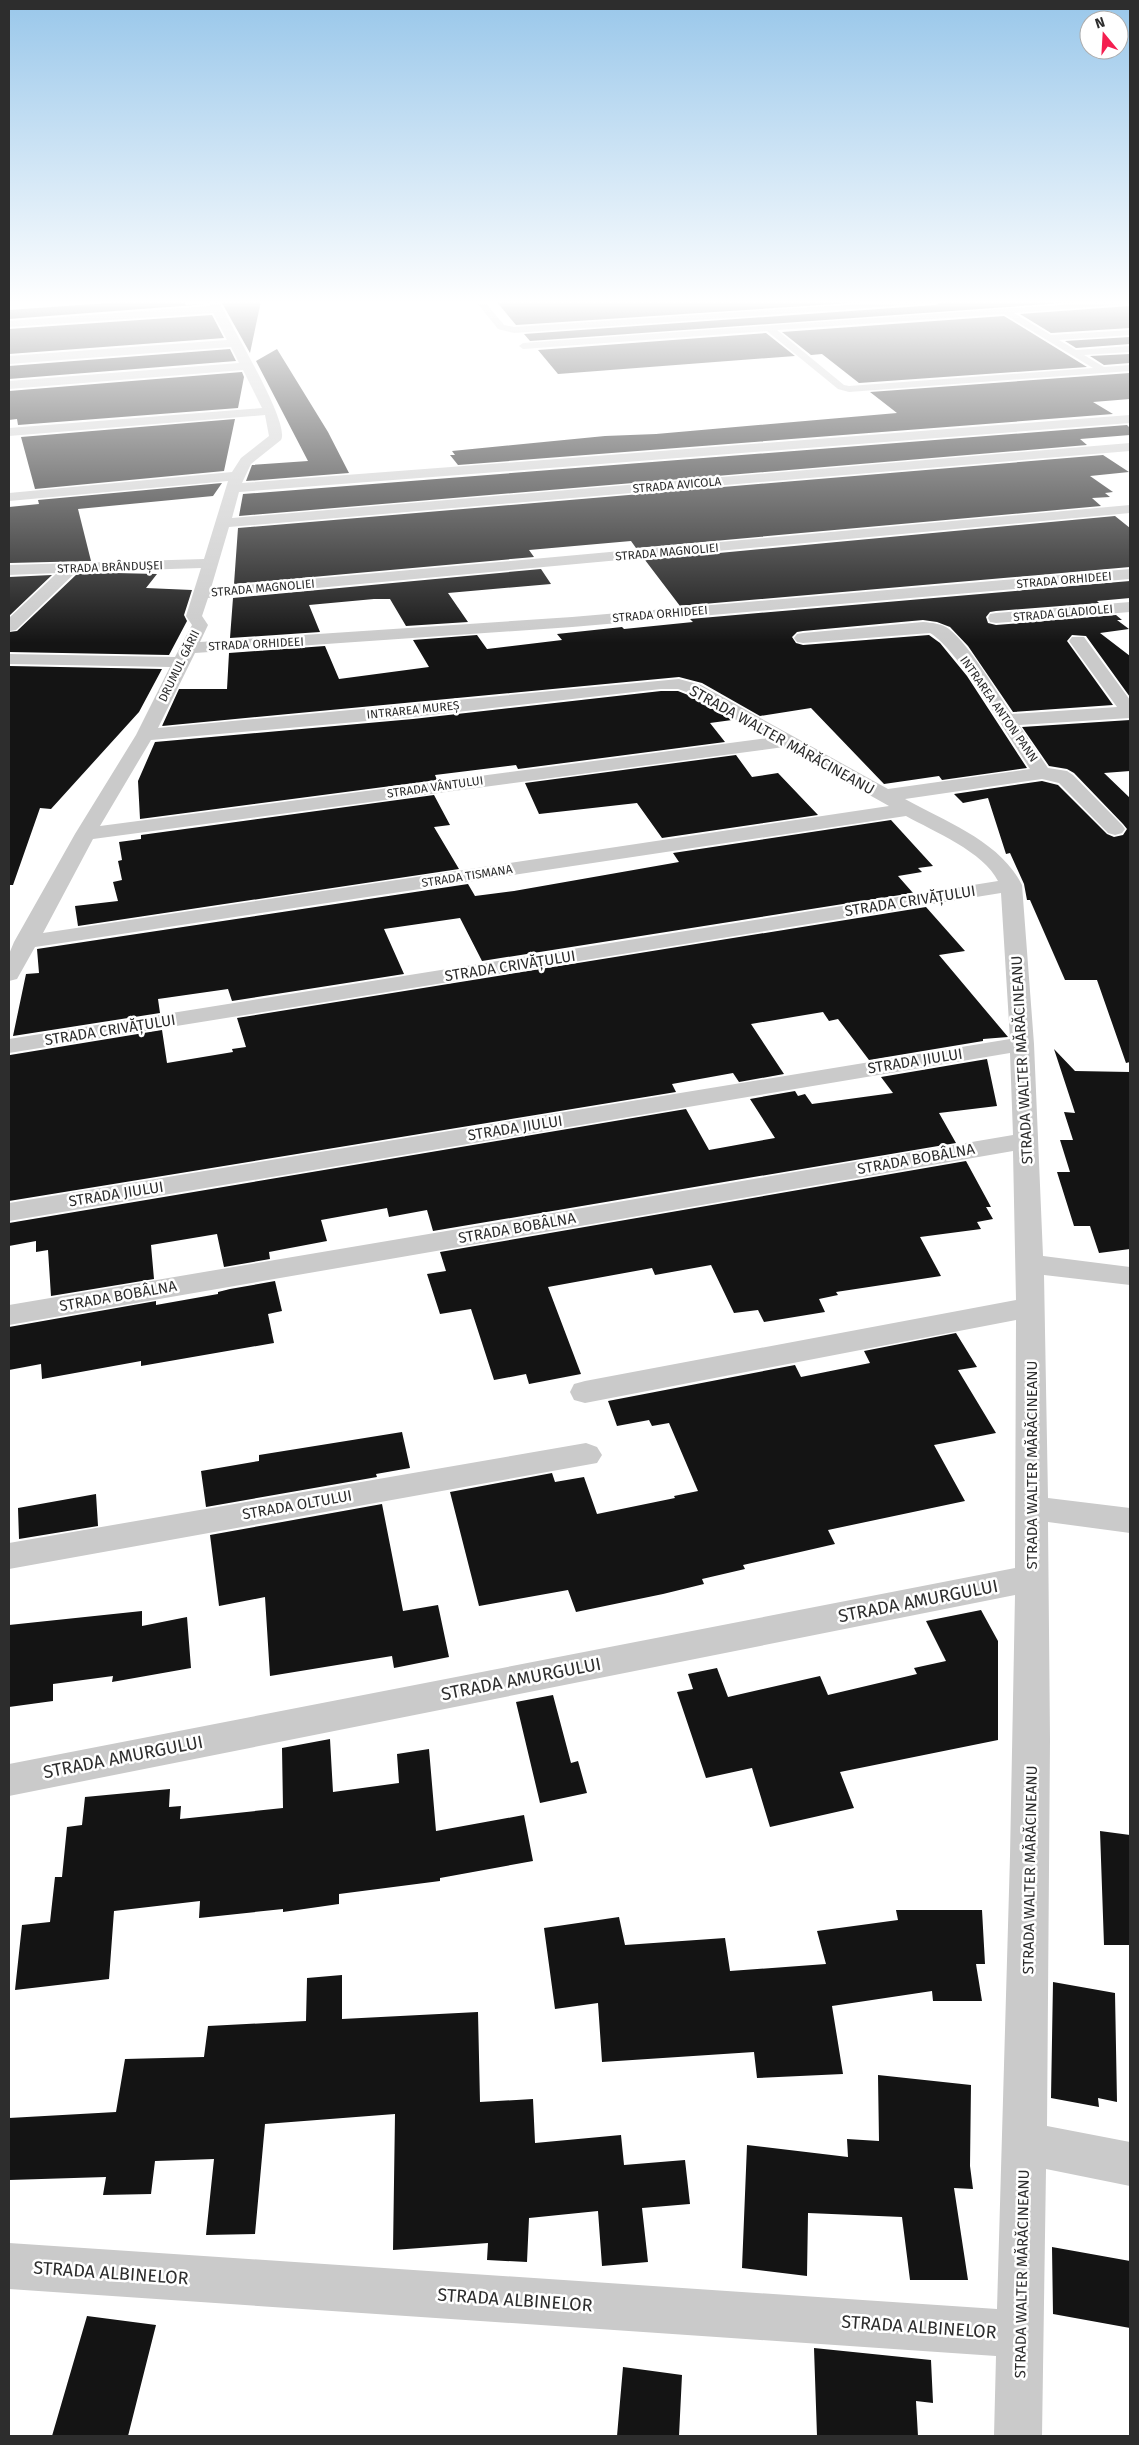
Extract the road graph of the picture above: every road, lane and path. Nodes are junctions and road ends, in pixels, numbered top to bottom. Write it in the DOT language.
graph roads {
  1 [pos="219,415"];
  2 [pos="271,415"];
  3 [pos="1130,419"];
  4 [pos="9,432"];
  5 [pos="1130,447"];
  6 [pos="236,482"];
  7 [pos="9,497"];
  8 [pos="1130,509"];
  9 [pos="223,523"];
  10 [pos="211,563"];
  11 [pos="72,568"];
  12 [pos="9,570"];
  13 [pos="1130,574"];
  14 [pos="203,594"];
  15 [pos="1130,607"];
  16 [pos="996,618"];
  17 [pos="10,626"];
  18 [pos="803,638"];
  19 [pos="1078,641"];
  20 [pos="186,655"];
  21 [pos="9,660"];
  22 [pos="680,684"];
  23 [pos="1130,712"];
  24 [pos="1009,720"];
  25 [pos="145,735"];
  26 [pos="786,741"];
  27 [pos="1042,772"];
  28 [pos="897,803"];
  29 [pos="1116,829"];
  30 [pos="85,834"];
  31 [pos="1011,884"];
  32 [pos="25,942"];
  33 [pos="9,974"];
  34 [pos="1022,1044"];
  35 [pos="9,1046"];
  36 [pos="1026,1141"];
  37 [pos="9,1212"];
  38 [pos="1029,1264"];
  39 [pos="1130,1276"];
  40 [pos="1031,1307"];
  41 [pos="9,1315"];
  42 [pos="585,1392"];
  43 [pos="586,1455"];
  44 [pos="1032,1508"];
  45 [pos="1130,1520"];
  46 [pos="9,1556"];
  47 [pos="1032,1578"];
  48 [pos="9,1780"];
  49 [pos="1024,2143"];
  50 [pos="1130,2164"];
  51 [pos="9,2266"];
  52 [pos="1020,2334"];
  53 [pos="1018,2436"];
  1 -- 4 [label="street"];
  2 -- 6 [label="street, DRUMUL GĂRII"];
  3 -- 6 [label="street"];
  5 -- 9 [label="street, STRADA AVICOLA"];
  6 -- 7 [label="street"];
  6 -- 9 [label="street, DRUMUL GĂRII"];
  8 -- 14 [label="street, STRADA MAGNOLIEI"];
  9 -- 10 [label="street, DRUMUL GĂRII"];
  10 -- 11 [label="street, STRADA BRÂNDUȘEI"];
  10 -- 14 [label="street, DRUMUL GĂRII"];
  11 -- 12 [label="street, STRADA BRÂNDUȘEI"];
  11 -- 17 [label="street"];
  13 -- 20 [label="street, STRADA ORHIDEEI"];
  14 -- 20 [label="street, DRUMUL GĂRII"];
  15 -- 16 [label="street, STRADA GLADIOLEI"];
  18 -- 24 [label="street, INTRAREA ANTON PANN"];
  19 -- 23 [label="street"];
  20 -- 21 [label="street"];
  20 -- 25 [label="street, DRUMUL GĂRII"];
  22 -- 25 [label="street, INTRAREA MUREȘ"];
  22 -- 26 [label="street, STRADA WALTER MĂRĂCINEANU"];
  23 -- 24 [label="street"];
  24 -- 27 [label="street, INTRAREA ANTON PANN"];
  25 -- 30 [label="street, DRUMUL GĂRII"];
  26 -- 28 [label="street, STRADA WALTER MĂRĂCINEANU"];
  26 -- 30 [label="street, STRADA VÂNTULUI"];
  27 -- 28 [label="street, INTRAREA ANTON PANN"];
  27 -- 29 [label="street"];
  28 -- 31 [label="street, STRADA WALTER MĂRĂCINEANU"];
  28 -- 32 [label="street, STRADA TISMANA"];
  30 -- 32 [label="street, DRUMUL GĂRII"];
  31 -- 34 [label="street, STRADA WALTER MĂRĂCINEANU"];
  31 -- 35 [label="street, STRADA CRIVĂȚULUI"];
  32 -- 33 [label="street, DRUMUL GĂRII"];
  34 -- 36 [label="street, STRADA WALTER MĂRĂCINEANU"];
  34 -- 37 [label="street, STRADA JIULUI"];
  36 -- 38 [label="street, STRADA WALTER MĂRĂCINEANU"];
  36 -- 41 [label="street, STRADA BOBÂLNA"];
  38 -- 39 [label="street"];
  38 -- 40 [label="street, STRADA WALTER MĂRĂCINEANU"];
  40 -- 42 [label="street"];
  40 -- 44 [label="street, STRADA WALTER MĂRĂCINEANU"];
  43 -- 46 [label="street, STRADA OLTULUI"];
  44 -- 45 [label="street"];
  44 -- 47 [label="street, STRADA WALTER MĂRĂCINEANU"];
  47 -- 48 [label="street, STRADA AMURGULUI"];
  47 -- 49 [label="street, STRADA WALTER MĂRĂCINEANU"];
  49 -- 50 [label="street"];
  49 -- 52 [label="street, STRADA WALTER MĂRĂCINEANU"];
  51 -- 52 [label="street, STRADA ALBINELOR"];
  52 -- 53 [label="street, STRADA WALTER MĂRĂCINEANU"];
}
